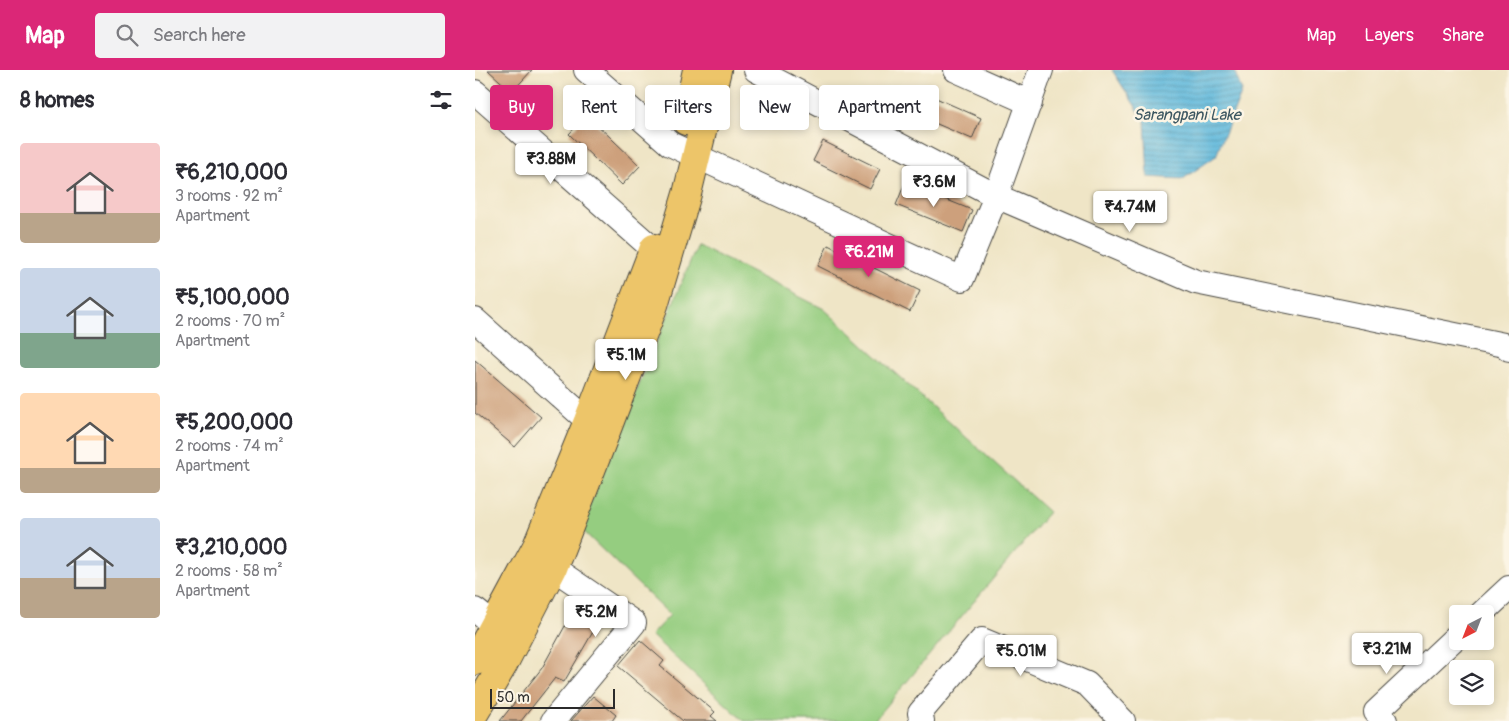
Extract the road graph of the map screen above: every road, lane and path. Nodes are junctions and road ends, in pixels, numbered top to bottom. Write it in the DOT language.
graph roads {
  1 [pos="586,70"];
  2 [pos="697,70"];
  3 [pos="717,70"];
  4 [pos="756,70"];
  5 [pos="956,70"];
  6 [pos="1041,70"];
  7 [pos="475,92"];
  8 [pos="1030,103"];
  9 [pos="688,152"];
  10 [pos="996,196"];
  11 [pos="653,249"];
  12 [pos="475,320"];
  13 [pos="1509,350"];
  14 [pos="597,428"];
  15 [pos="553,568"];
  16 [pos="530,586"];
  17 [pos="1509,588"];
  18 [pos="1491,605"];
  19 [pos="485,618"];
  20 [pos="1449,644"];
  21 [pos="475,661"];
  22 [pos="475,712"];
  23 [pos="553,721"];
  24 [pos="922,721"];
  25 [pos="1123,721"];
  26 [pos="1385,721"];
  1 -- 9 [label="street"];
  2 -- 9 [label="main road"];
  3 -- 9 [label="main road"];
  4 -- 10 [label="street"];
  5 -- 8 [label="street"];
  6 -- 8 [label="street"];
  7 -- 11 [label="street"];
  8 -- 10 [label="street"];
  9 -- 10 [label="street"];
  9 -- 11 [label="main road"];
  9 -- 14 [label="main road"];
  10 -- 13 [label="street"];
  11 -- 14 [label="main road"];
  12 -- 14 [label="street"];
  14 -- 15 [label="main road"];
  14 -- 16 [label="main road"];
  15 -- 16 [label="main road"];
  15 -- 23 [label="street"];
  16 -- 19 [label="main road"];
  16 -- 22 [label="main road"];
  17 -- 18 [label="street"];
  19 -- 21 [label="main road"];
  20 -- 26 [label="street"];
  24 -- 25 [label="street"];
}
